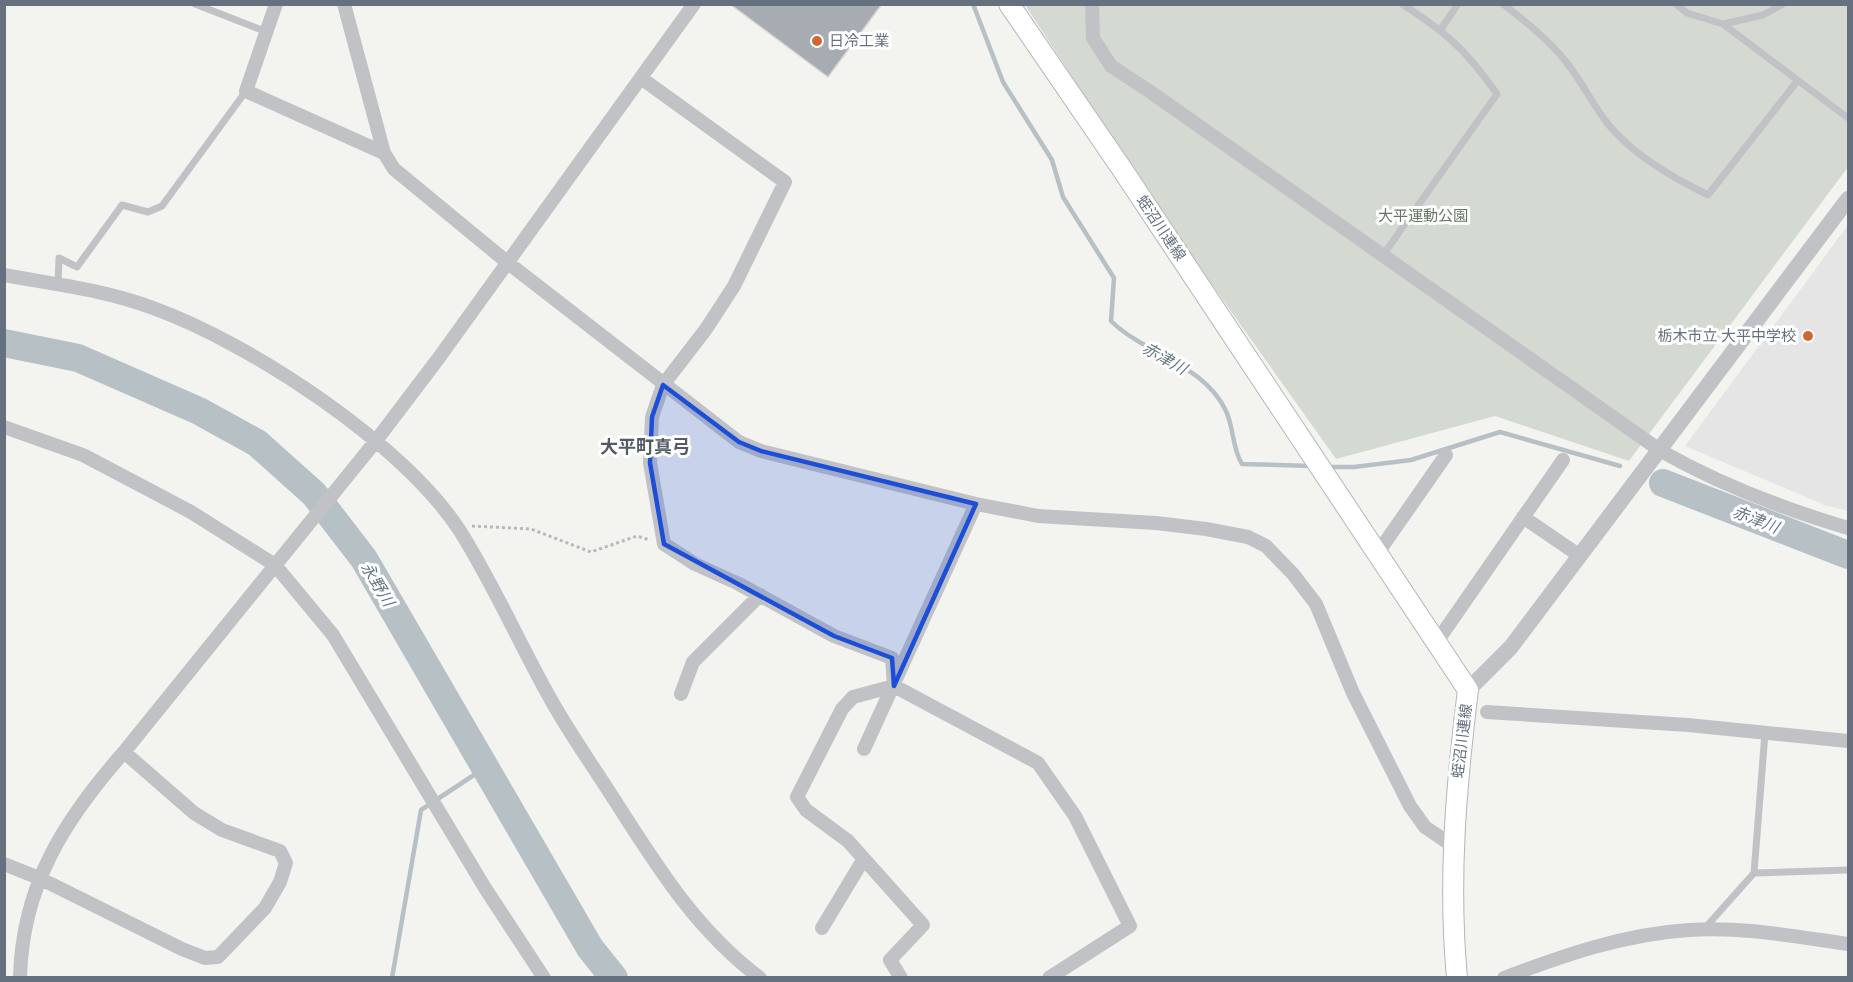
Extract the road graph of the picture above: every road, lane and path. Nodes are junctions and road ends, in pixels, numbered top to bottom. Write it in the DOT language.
graph roads {
  1 [pos="195,4"];
  2 [pos="276,4"];
  3 [pos="345,4"];
  4 [pos="693,4"];
  5 [pos="1009,4"];
  6 [pos="1092,4"];
  7 [pos="1402,4"];
  8 [pos="1458,4"];
  9 [pos="1503,4"];
  10 [pos="1676,4"];
  11 [pos="1783,4"];
  12 [pos="1723,24"];
  13 [pos="1442,29"];
  14 [pos="267,32"];
  15 [pos="641,78"];
  16 [pos="1798,80"];
  17 [pos="246,91"];
  18 [pos="1848,118"];
  19 [pos="384,153"];
  20 [pos="1848,199"];
  21 [pos="1383,255"];
  22 [pos="507,262"];
  23 [pos="4,275"];
  24 [pos="58,285"];
  25 [pos="663,385"];
  26 [pos="4,427"];
  27 [pos="375,442"];
  28 [pos="1661,451"];
  29 [pos="1446,455"];
  30 [pos="1563,460"];
  31 [pos="976,504"];
  32 [pos="1523,517"];
  33 [pos="455,525"];
  34 [pos="1848,528"];
  35 [pos="663,544"];
  36 [pos="1377,554"];
  37 [pos="1580,556"];
  38 [pos="275,565"];
  39 [pos="760,595"];
  40 [pos="1436,643"];
  41 [pos="894,686"];
  42 [pos="1468,690"];
  43 [pos="681,694"];
  44 [pos="1487,712"];
  45 [pos="1765,733"];
  46 [pos="1848,741"];
  47 [pos="864,749"];
  48 [pos="124,752"];
  49 [pos="1453,846"];
  50 [pos="863,860"];
  51 [pos="4,864"];
  52 [pos="1848,870"];
  53 [pos="1754,873"];
  54 [pos="39,878"];
  55 [pos="822,928"];
  56 [pos="1704,930"];
  57 [pos="1848,945"];
  58 [pos="20,978"];
  59 [pos="544,978"];
  60 [pos="760,978"];
  61 [pos="901,978"];
  62 [pos="1049,978"];
  63 [pos="1457,978"];
  64 [pos="1504,978"];
  1 -- 14 [label="lane"];
  2 -- 14 [label="street"];
  3 -- 19 [label="street"];
  4 -- 15 [label="street"];
  5 -- 36 [label="main road, 蛭沼川連線"];
  6 -- 21 [label="street"];
  7 -- 13 [label="lane"];
  8 -- 13 [label="lane"];
  9 -- 16 [label="lane"];
  10 -- 12 [label="lane"];
  11 -- 12 [label="lane"];
  12 -- 16 [label="lane"];
  13 -- 21 [label="lane"];
  14 -- 17 [label="street"];
  15 -- 22 [label="street"];
  15 -- 25 [label="street"];
  16 -- 18 [label="lane"];
  17 -- 19 [label="street"];
  17 -- 24 [label="lane"];
  19 -- 22 [label="street"];
  20 -- 28 [label="street"];
  21 -- 28 [label="street"];
  22 -- 25 [label="street"];
  22 -- 27 [label="street"];
  23 -- 24 [label="street"];
  24 -- 27 [label="street"];
  25 -- 31 [label="street"];
  25 -- 35 [label="street"];
  26 -- 38 [label="street"];
  27 -- 33 [label="street"];
  27 -- 38 [label="street"];
  28 -- 34 [label="street"];
  28 -- 37 [label="street"];
  29 -- 36 [label="street"];
  30 -- 32 [label="street"];
  31 -- 41 [label="street"];
  31 -- 49 [label="street"];
  32 -- 37 [label="street"];
  32 -- 40 [label="street"];
  33 -- 35 [label="path"];
  33 -- 60 [label="street"];
  35 -- 39 [label="street"];
  36 -- 40 [label="main road, 蛭沼川連線"];
  37 -- 42 [label="street"];
  38 -- 48 [label="street"];
  38 -- 59 [label="street"];
  39 -- 41 [label="street"];
  39 -- 43 [label="street"];
  40 -- 42 [label="main road, 蛭沼川連線"];
  41 -- 47 [label="street"];
  41 -- 50 [label="street"];
  41 -- 62 [label="street"];
  42 -- 49 [label="main road, 蛭沼川連線"];
  44 -- 45 [label="street"];
  45 -- 46 [label="street"];
  45 -- 53 [label="lane"];
  48 -- 54 [label="street"];
  48 -- 54 [label="street"];
  49 -- 63 [label="main road, 蛭沼川連線"];
  50 -- 55 [label="street"];
  50 -- 61 [label="street"];
  51 -- 54 [label="street"];
  52 -- 53 [label="lane"];
  53 -- 56 [label="lane"];
  54 -- 58 [label="street"];
  56 -- 57 [label="street"];
  56 -- 64 [label="street"];
}
